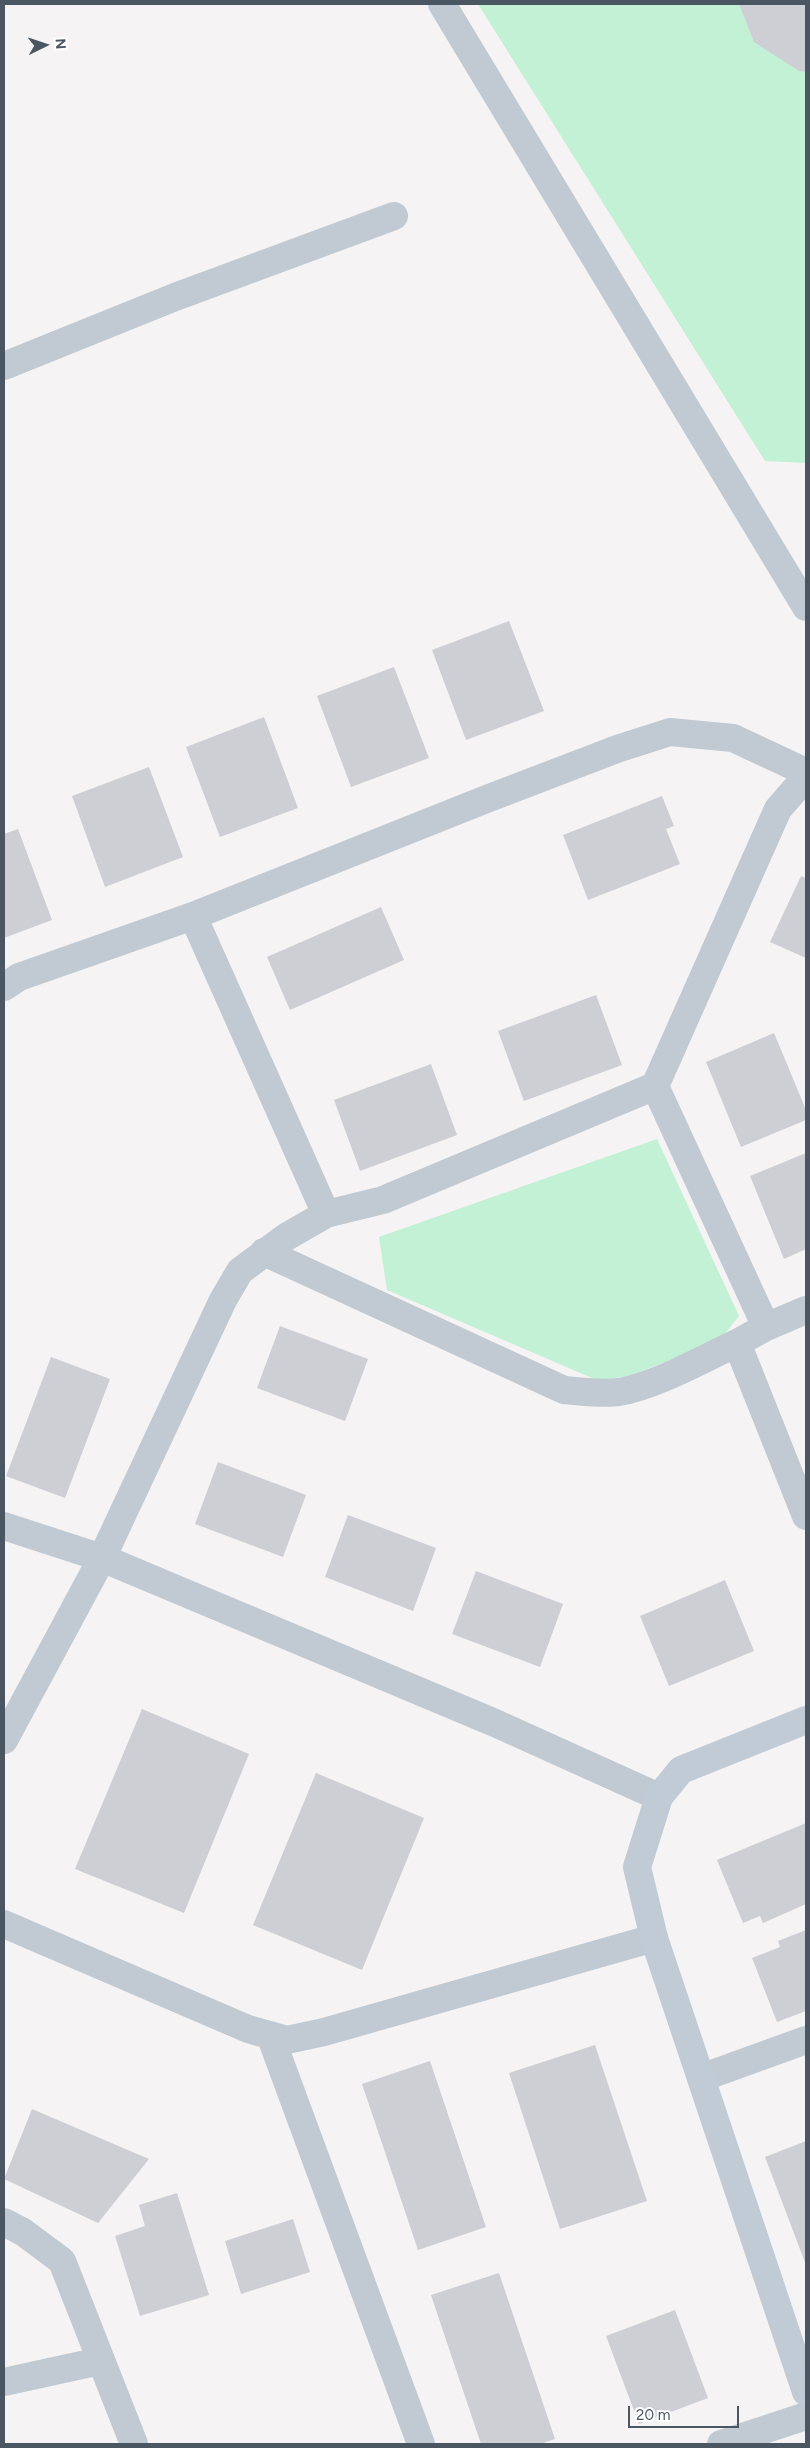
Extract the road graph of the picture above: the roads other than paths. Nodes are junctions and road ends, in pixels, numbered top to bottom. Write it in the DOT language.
graph roads {
  1 [pos="442,4"];
  2 [pos="394,216"];
  3 [pos="4,366"];
  4 [pos="806,607"];
  5 [pos="806,772"];
  6 [pos="806,777"];
  7 [pos="193,916"];
  8 [pos="4,988"];
  9 [pos="655,1086"];
  10 [pos="326,1214"];
  11 [pos="264,1252"];
  12 [pos="806,1310"];
  13 [pos="766,1327"];
  14 [pos="737,1343"];
  15 [pos="806,1516"];
  16 [pos="4,1526"];
  17 [pos="102,1558"];
  18 [pos="806,1720"];
  19 [pos="4,1740"];
  20 [pos="659,1798"];
  21 [pos="4,1924"];
  22 [pos="654,1938"];
  23 [pos="270,2035"];
  24 [pos="806,2040"];
  25 [pos="701,2078"];
  26 [pos="4,2222"];
  27 [pos="100,2361"];
  28 [pos="4,2382"];
  29 [pos="806,2392"];
  30 [pos="806,2416"];
  31 [pos="134,2444"];
  32 [pos="421,2444"];
  33 [pos="721,2444"];
  1 -- 4 [label="street"];
  2 -- 3 [label="street"];
  5 -- 7 [label="street"];
  6 -- 9 [label="street"];
  7 -- 8 [label="street"];
  7 -- 10 [label="street"];
  9 -- 10 [label="street"];
  9 -- 13 [label="street"];
  10 -- 11 [label="street"];
  11 -- 14 [label="street"];
  11 -- 17 [label="street"];
  12 -- 13 [label="street"];
  13 -- 14 [label="street"];
  14 -- 15 [label="street"];
  16 -- 17 [label="street"];
  17 -- 19 [label="street"];
  17 -- 20 [label="street"];
  18 -- 20 [label="street"];
  20 -- 22 [label="street"];
  21 -- 23 [label="street"];
  22 -- 23 [label="street"];
  22 -- 25 [label="street"];
  23 -- 32 [label="street"];
  24 -- 25 [label="street"];
  25 -- 29 [label="street"];
  26 -- 27 [label="street"];
  27 -- 28 [label="street"];
  27 -- 31 [label="street"];
  30 -- 33 [label="street"];
}
